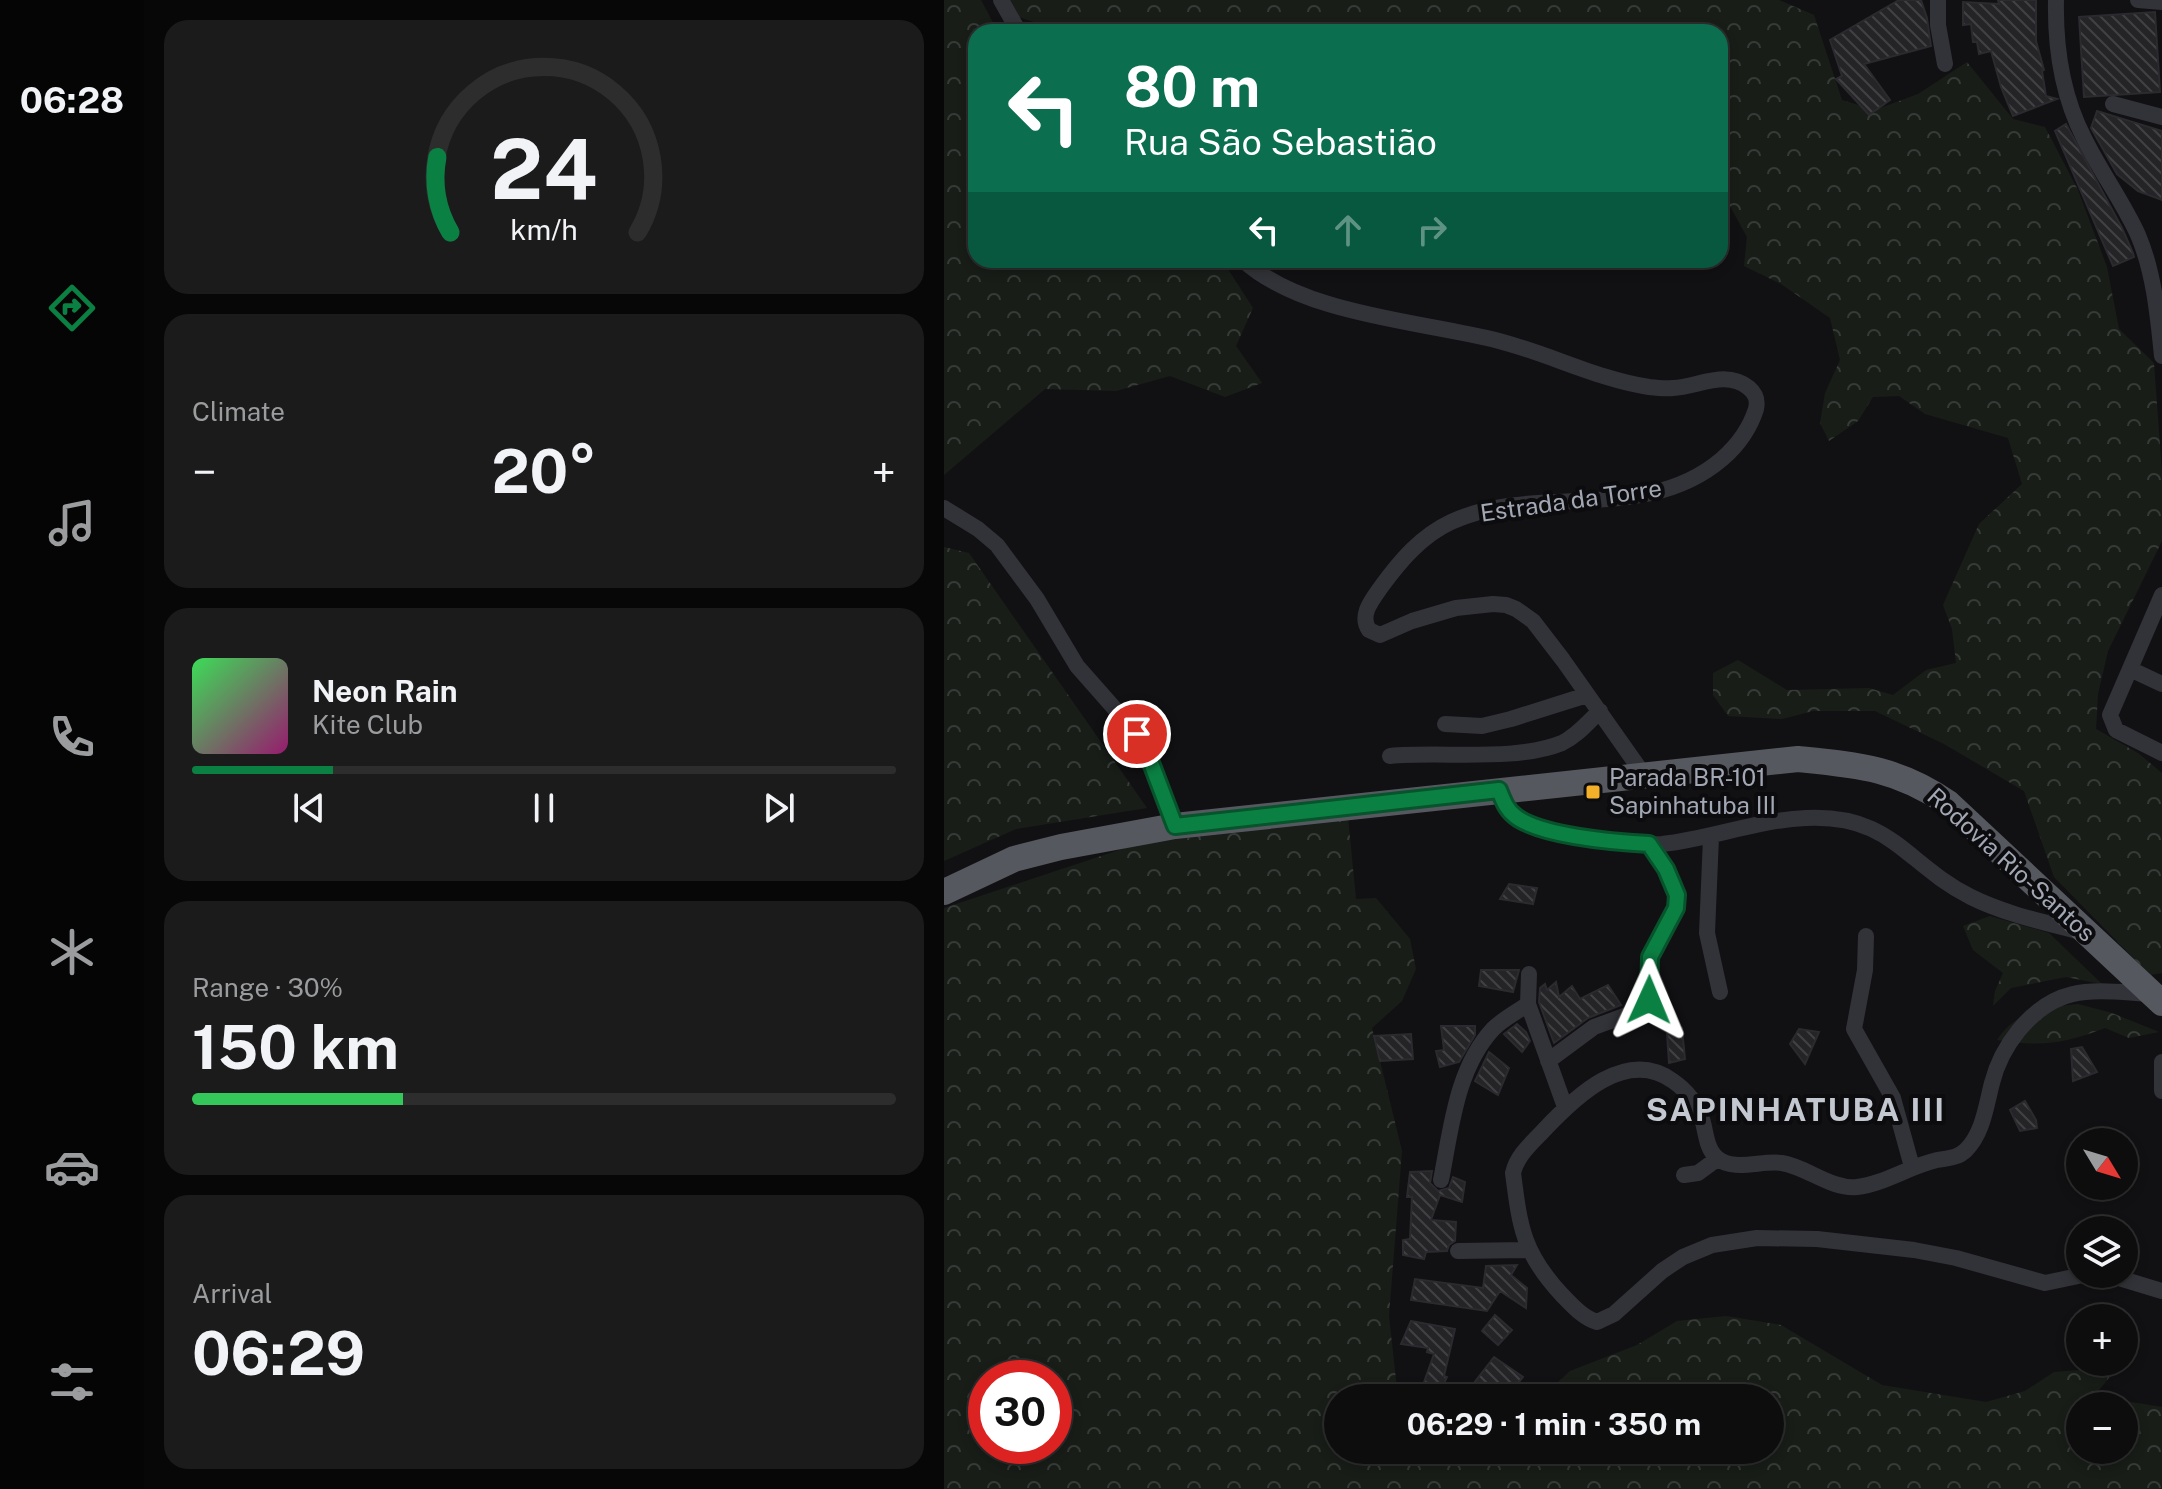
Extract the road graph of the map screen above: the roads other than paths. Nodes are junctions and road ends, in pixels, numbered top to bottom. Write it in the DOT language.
graph roads {
  1 [pos="1001,0"];
  2 [pos="1938,0"];
  3 [pos="2056,0"];
  4 [pos="2138,0"];
  5 [pos="2162,2"];
  6 [pos="1014,24"];
  7 [pos="1945,64"];
  8 [pos="2113,104"];
  9 [pos="2162,117"];
  10 [pos="1252,268"];
  11 [pos="2162,356"];
  12 [pos="944,508"];
  13 [pos="2162,595"];
  14 [pos="2158,616"];
  15 [pos="2130,669"];
  16 [pos="2162,684"];
  17 [pos="1587,695"];
  18 [pos="1600,711"];
  19 [pos="1445,724"];
  20 [pos="2162,753"];
  21 [pos="1390,756"];
  22 [pos="1644,775"];
  23 [pos="1499,790"];
  24 [pos="1175,826"];
  25 [pos="1711,837"];
  26 [pos="1649,844"];
  27 [pos="944,892"];
  28 [pos="2090,934"];
  29 [pos="1866,936"];
  30 [pos="1529,974"];
  31 [pos="1720,992"];
  32 [pos="2157,999"];
  33 [pos="1528,1004"];
  34 [pos="1548,1061"];
  35 [pos="2162,1062"];
  36 [pos="2162,1091"];
  37 [pos="1565,1107"];
  38 [pos="1717,1159"];
  39 [pos="1912,1167"];
  40 [pos="1684,1175"];
  41 [pos="1441,1180"];
  42 [pos="1528,1250"];
  43 [pos="1458,1251"];
  44 [pos="2162,1291"];
  1 -- 6 [label="street"];
  2 -- 7 [label="street"];
  3 -- 11 [label="street"];
  4 -- 5 [label="street"];
  8 -- 9 [label="street"];
  10 -- 17 [label="street, Estrada da Torre"];
  12 -- 24 [label="street"];
  13 -- 14 [label="street"];
  14 -- 15 [label="street"];
  15 -- 16 [label="street"];
  15 -- 20 [label="street"];
  17 -- 18 [label="street, Estrada da Torre"];
  17 -- 19 [label="street"];
  18 -- 21 [label="street"];
  18 -- 22 [label="street, Estrada da Torre"];
  22 -- 23 [label="highway, Rodovia Rio-Santos"];
  22 -- 28 [label="highway, Rodovia Rio-Santos"];
  23 -- 24 [label="highway, Rodovia Rio-Santos"];
  23 -- 26 [label="street"];
  24 -- 27 [label="highway, Rodovia Rio-Santos"];
  25 -- 26 [label="street"];
  25 -- 28 [label="street"];
  25 -- 31 [label="street"];
  26 -- 34 [label="street"];
  28 -- 32 [label="highway, Rodovia Rio-Santos"];
  29 -- 39 [label="street"];
  30 -- 33 [label="street"];
  32 -- 39 [label="street"];
  33 -- 34 [label="street"];
  33 -- 41 [label="street"];
  34 -- 37 [label="street"];
  35 -- 36 [label="street"];
  37 -- 38 [label="street"];
  37 -- 42 [label="street"];
  38 -- 39 [label="street"];
  38 -- 40 [label="street"];
  42 -- 43 [label="street"];
  42 -- 44 [label="street"];
}
